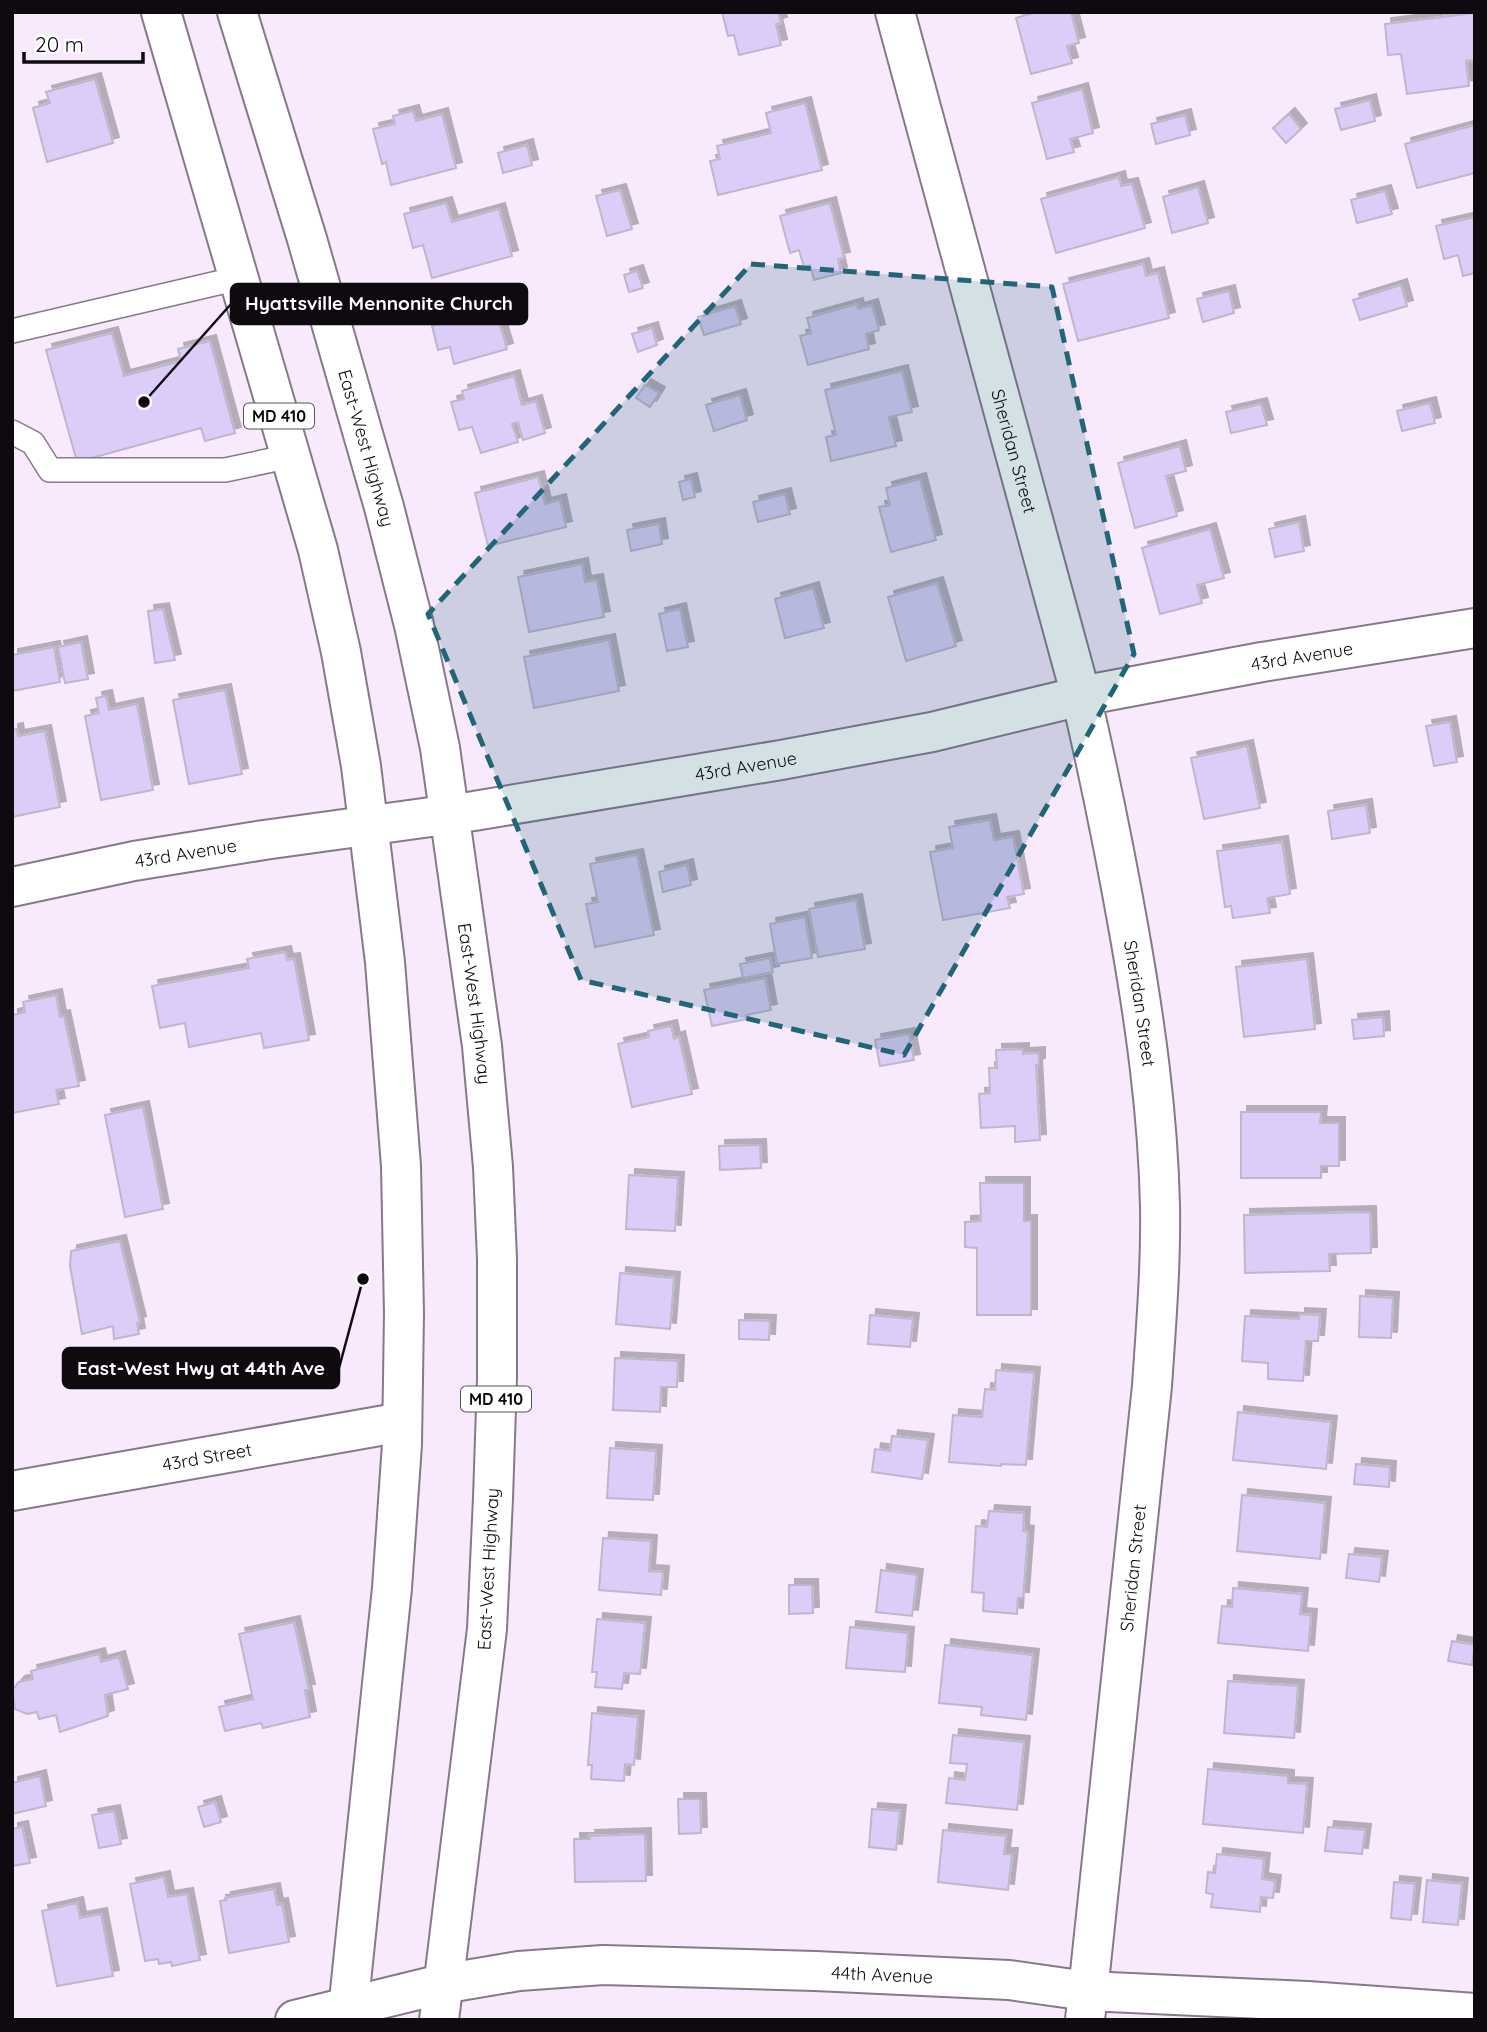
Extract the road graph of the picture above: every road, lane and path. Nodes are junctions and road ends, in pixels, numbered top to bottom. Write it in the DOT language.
graph roads {
  1 [pos="161,12"];
  2 [pos="237,12"];
  3 [pos="895,12"];
  4 [pos="239,278"];
  5 [pos="12,331"];
  6 [pos="13,428"];
  7 [pos="291,456"];
  8 [pos="1475,628"];
  9 [pos="1081,696"];
  10 [pos="449,814"];
  11 [pos="368,826"];
  12 [pos="12,887"];
  13 [pos="402,1422"];
  14 [pos="12,1491"];
  15 [pos="440,2002"];
  16 [pos="1086,2005"];
  17 [pos="347,2013"];
  18 [pos="1475,2013"];
  19 [pos="295,2020"];
  1 -- 4 [label="street, MD 410"];
  2 -- 10 [label="street, East-West Highway / MD 410"];
  3 -- 9 [label="street, Sheridan Street"];
  4 -- 5 [label="lane"];
  4 -- 7 [label="street, MD 410"];
  6 -- 7 [label="lane"];
  7 -- 11 [label="street, MD 410"];
  8 -- 9 [label="street, 43rd Avenue"];
  9 -- 10 [label="street, 43rd Avenue"];
  9 -- 16 [label="street, Sheridan Street"];
  10 -- 11 [label="street, 43rd Avenue"];
  10 -- 15 [label="street, East-West Highway / MD 410"];
  11 -- 12 [label="street, 43rd Avenue"];
  11 -- 13 [label="street, MD 410"];
  13 -- 14 [label="street, 43rd Street"];
  13 -- 17 [label="street, MD 410"];
  15 -- 16 [label="street, 44th Avenue"];
  15 -- 17 [label="street, 44th Avenue"];
  16 -- 18 [label="street, 44th Avenue"];
  17 -- 19 [label="street, 44th Avenue"];
}
